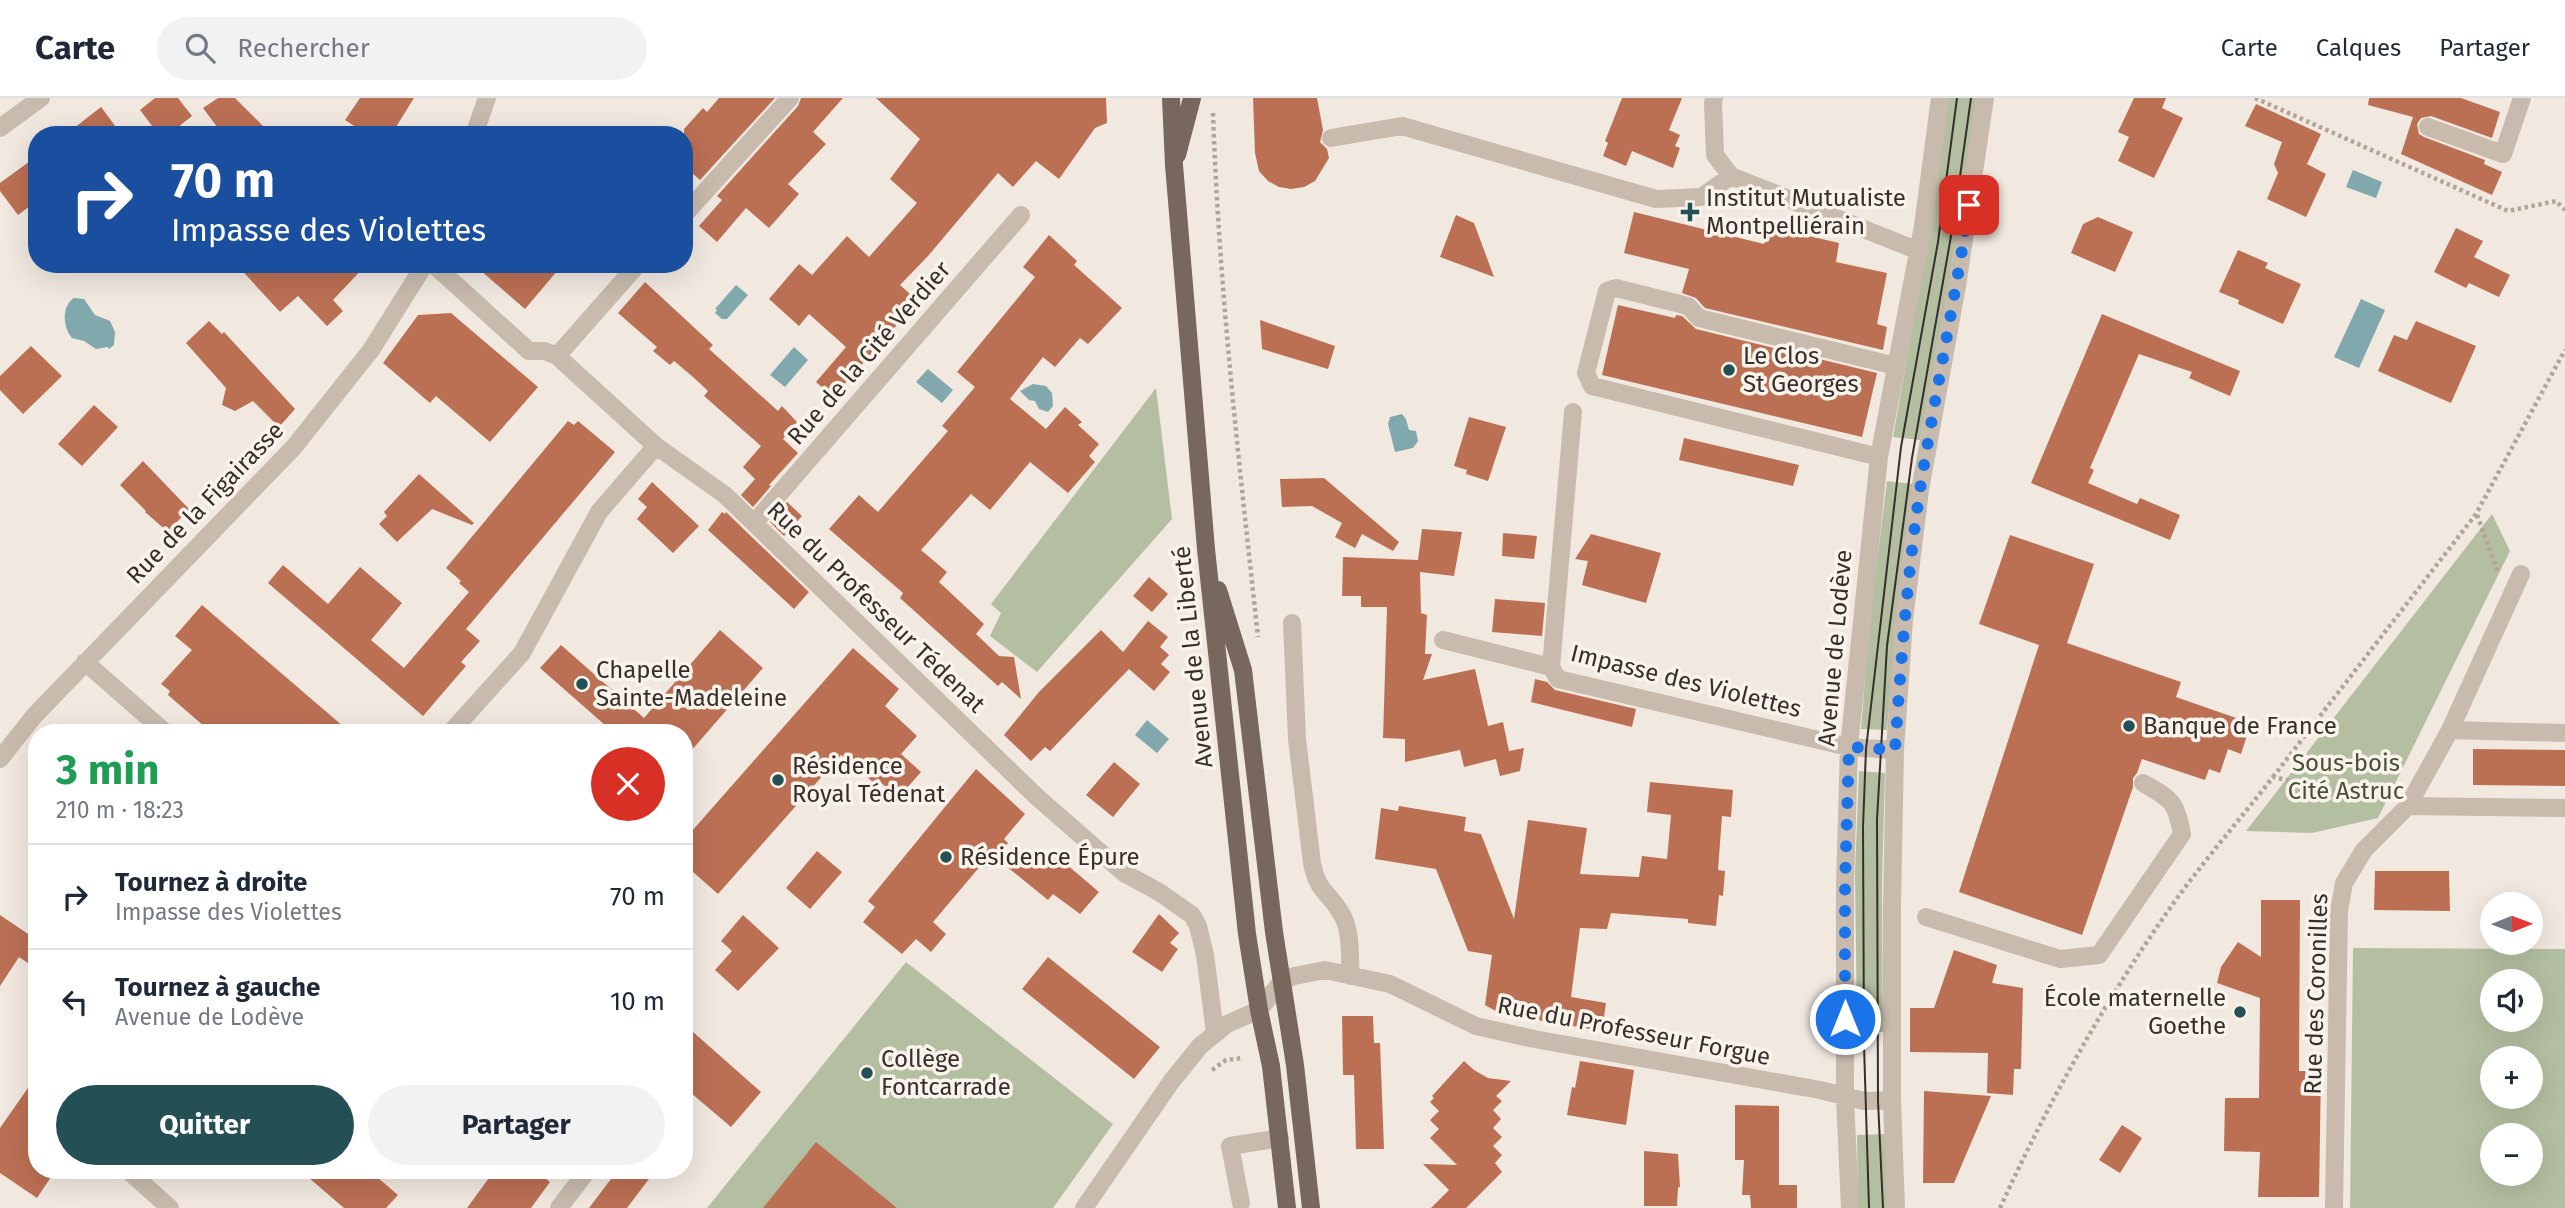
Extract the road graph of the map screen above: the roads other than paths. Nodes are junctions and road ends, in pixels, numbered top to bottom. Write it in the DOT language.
graph roads {
  1 [pos="41,98"];
  2 [pos="487,98"];
  3 [pos="790,98"];
  4 [pos="1171,98"];
  5 [pos="1192,98"];
  6 [pos="1714,98"];
  7 [pos="1940,98"];
  8 [pos="1985,98"];
  9 [pos="2522,98"];
  10 [pos="477,126"];
  11 [pos="2428,127"];
  12 [pos="0,128"];
  13 [pos="1331,138"];
  14 [pos="1174,165"];
  15 [pos="1731,176"];
  16 [pos="693,205"];
  17 [pos="1021,215"];
  18 [pos="1919,251"];
  19 [pos="419,273"];
  20 [pos="443,273"];
  21 [pos="630,273"];
  22 [pos="557,356"];
  23 [pos="1896,366"];
  24 [pos="1573,412"];
  25 [pos="656,446"];
  26 [pos="1879,457"];
  27 [pos="754,523"];
  28 [pos="1206,549"];
  29 [pos="2521,574"];
  30 [pos="1292,623"];
  31 [pos="1443,640"];
  32 [pos="85,662"];
  33 [pos="1551,667"];
  34 [pos="156,724"];
  35 [pos="458,724"];
  36 [pos="2450,730"];
  37 [pos="2565,733"];
  38 [pos="1849,747"];
  39 [pos="1895,750"];
  40 [pos="0,759"];
  41 [pos="2143,783"];
  42 [pos="2408,806"];
  43 [pos="2565,808"];
  44 [pos="1926,917"];
  45 [pos="1351,976"];
  46 [pos="1288,979"];
  47 [pos="1259,1010"];
  48 [pos="1214,1033"];
  49 [pos="1844,1098"];
  50 [pos="1892,1100"];
  51 [pos="1280,1138"];
  52 [pos="137,1179"];
  53 [pos="581,1179"];
  54 [pos="1241,1203"];
  55 [pos="170,1208"];
  56 [pos="559,1208"];
  57 [pos="1084,1208"];
  58 [pos="1287,1208"];
  59 [pos="1311,1208"];
  60 [pos="1850,1208"];
  61 [pos="1896,1208"];
  62 [pos="2334,1208"];
  1 -- 12 [label="street"];
  2 -- 10 [label="street"];
  3 -- 16 [label="street"];
  4 -- 14 [label="main road, Avenue de la Liberté"];
  5 -- 14 [label="main road"];
  6 -- 15 [label="street"];
  7 -- 18 [label="street, Avenue de Lodève"];
  8 -- 39 [label="street"];
  9 -- 11 [label="street"];
  13 -- 15 [label="street"];
  14 -- 28 [label="main road, Avenue de la Liberté"];
  15 -- 18 [label="street"];
  17 -- 27 [label="street, Rue de la Cité Verdier"];
  18 -- 23 [label="street, Avenue de Lodève"];
  19 -- 32 [label="street, Rue de la Figairasse"];
  20 -- 22 [label="street, Rue du Professeur Tédenat"];
  21 -- 22 [label="street"];
  22 -- 25 [label="street, Rue du Professeur Tédenat"];
  23 -- 26 [label="street, Avenue de Lodève"];
  23 -- 26 [label="street"];
  24 -- 33 [label="street, Impasse des Violettes"];
  25 -- 27 [label="street, Rue du Professeur Tédenat"];
  25 -- 35 [label="street"];
  26 -- 38 [label="street, Avenue de Lodève"];
  27 -- 48 [label="street, Rue du Professeur Tédenat"];
  28 -- 46 [label="main road"];
  28 -- 47 [label="main road, Avenue de la Liberté"];
  29 -- 36 [label="street, Rue des Coronilles"];
  30 -- 45 [label="street"];
  31 -- 33 [label="street, Impasse des Violettes"];
  32 -- 34 [label="street"];
  32 -- 40 [label="street, Rue de la Figairasse"];
  33 -- 38 [label="street, Impasse des Violettes"];
  36 -- 37 [label="street"];
  36 -- 42 [label="street, Rue des Coronilles"];
  38 -- 39 [label="street, Impasse des Violettes"];
  38 -- 49 [label="street, Avenue de Lodève"];
  39 -- 50 [label="street"];
  41 -- 44 [label="street"];
  42 -- 43 [label="street"];
  42 -- 62 [label="street, Rue des Coronilles"];
  45 -- 46 [label="street, Rue du Professeur Forgue"];
  45 -- 49 [label="street, Rue du Professeur Forgue"];
  46 -- 47 [label="street"];
  46 -- 59 [label="main road"];
  47 -- 48 [label="street"];
  47 -- 51 [label="main road, Avenue de la Liberté"];
  48 -- 57 [label="street"];
  49 -- 50 [label="street, Rue du Professeur Forgue"];
  49 -- 60 [label="street, Avenue de Lodève"];
  50 -- 61 [label="street"];
  51 -- 54 [label="street"];
  51 -- 58 [label="main road, Avenue de la Liberté"];
  52 -- 55 [label="street"];
  53 -- 56 [label="street"];
}
